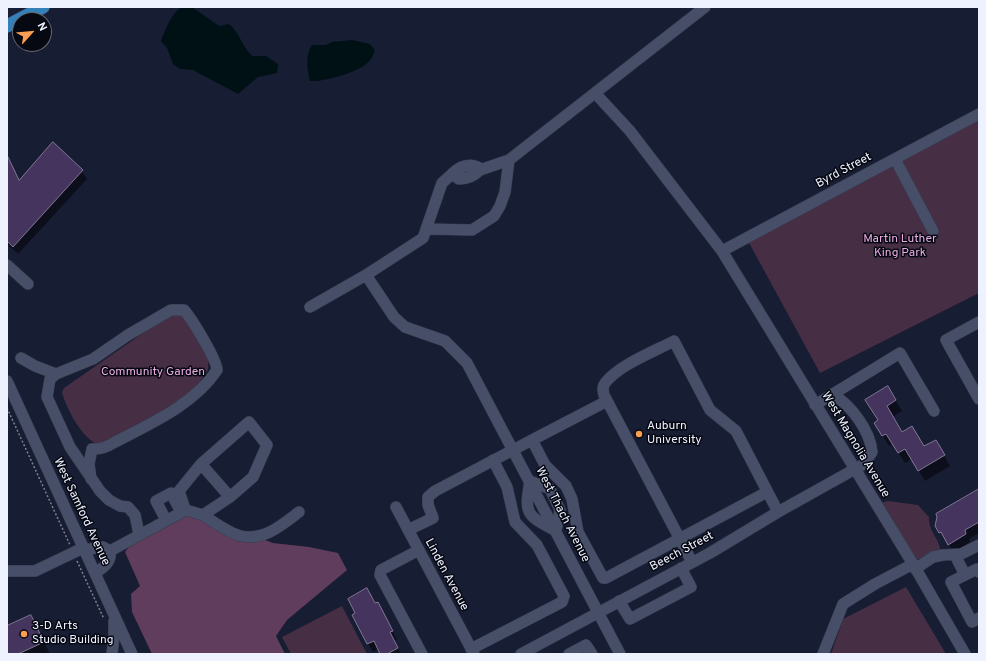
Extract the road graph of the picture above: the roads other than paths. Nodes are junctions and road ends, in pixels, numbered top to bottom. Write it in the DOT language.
graph roads {
  1 [pos="43,7"];
  2 [pos="705,7"];
  3 [pos="7,26"];
  4 [pos="595,93"];
  5 [pos="979,114"];
  6 [pos="895,159"];
  7 [pos="509,160"];
  8 [pos="427,229"];
  9 [pos="933,231"];
  10 [pos="722,251"];
  11 [pos="7,265"];
  12 [pos="366,275"];
  13 [pos="28,284"];
  14 [pos="310,307"];
  15 [pos="979,322"];
  16 [pos="21,358"];
  17 [pos="56,374"];
  18 [pos="7,381"];
  19 [pos="832,394"];
  20 [pos="979,399"];
  21 [pos="607,401"];
  22 [pos="815,405"];
  23 [pos="934,411"];
  24 [pos="532,440"];
  25 [pos="513,449"];
  26 [pos="493,460"];
  27 [pos="201,464"];
  28 [pos="854,471"];
  29 [pos="91,479"];
  30 [pos="767,492"];
  31 [pos="230,497"];
  32 [pos="396,507"];
  33 [pos="183,511"];
  34 [pos="299,512"];
  35 [pos="778,512"];
  36 [pos="203,515"];
  37 [pos="166,520"];
  38 [pos="408,530"];
  39 [pos="139,534"];
  40 [pos="679,539"];
  41 [pos="979,545"];
  42 [pos="80,550"];
  43 [pos="419,550"];
  44 [pos="110,551"];
  45 [pos="954,555"];
  46 [pos="692,562"];
  47 [pos="914,567"];
  48 [pos="681,568"];
  49 [pos="7,571"];
  50 [pos="979,572"];
  51 [pos="94,573"];
  52 [pos="965,575"];
  53 [pos="619,601"];
  54 [pos="598,612"];
  55 [pos="114,614"];
  56 [pos="979,618"];
  57 [pos="472,652"];
  58 [pos="112,654"];
  59 [pos="132,654"];
  60 [pos="422,654"];
  61 [pos="520,654"];
  62 [pos="569,654"];
  63 [pos="592,654"];
  64 [pos="620,654"];
  65 [pos="823,654"];
  66 [pos="964,654"];
  1 -- 3 [label="main road"];
  2 -- 4 [label="street"];
  4 -- 7 [label="street"];
  4 -- 10 [label="street, West Magnolia Avenue"];
  5 -- 6 [label="street, Byrd Street"];
  6 -- 9 [label="street"];
  6 -- 10 [label="street, Byrd Street"];
  7 -- 8 [label="street"];
  7 -- 8 [label="street"];
  8 -- 12 [label="street"];
  10 -- 22 [label="street, West Magnolia Avenue"];
  11 -- 13 [label="street"];
  12 -- 14 [label="street"];
  12 -- 25 [label="street, West Thach Avenue"];
  15 -- 20 [label="street"];
  16 -- 17 [label="street"];
  17 -- 29 [label="street"];
  17 -- 29 [label="street"];
  18 -- 42 [label="street, West Samford Avenue"];
  19 -- 22 [label="street"];
  19 -- 23 [label="street"];
  19 -- 28 [label="street, Beech Street"];
  21 -- 24 [label="street"];
  21 -- 30 [label="street"];
  21 -- 40 [label="street"];
  22 -- 28 [label="street, West Magnolia Avenue"];
  24 -- 25 [label="street"];
  24 -- 40 [label="street"];
  25 -- 26 [label="street"];
  25 -- 54 [label="street, West Thach Avenue"];
  26 -- 38 [label="street"];
  26 -- 57 [label="street"];
  27 -- 31 [label="street"];
  27 -- 31 [label="street"];
  27 -- 33 [label="street"];
  28 -- 35 [label="street, Beech Street"];
  28 -- 47 [label="street, West Magnolia Avenue"];
  29 -- 39 [label="street"];
  30 -- 35 [label="street"];
  30 -- 40 [label="street"];
  31 -- 36 [label="street"];
  32 -- 38 [label="street, Linden Avenue"];
  33 -- 36 [label="street"];
  33 -- 37 [label="street"];
  33 -- 37 [label="street"];
  34 -- 36 [label="street"];
  35 -- 46 [label="street, Beech Street"];
  37 -- 39 [label="street"];
  38 -- 43 [label="street, Linden Avenue"];
  39 -- 44 [label="street"];
  40 -- 46 [label="street"];
  41 -- 45 [label="street"];
  42 -- 44 [label="street"];
  42 -- 49 [label="street"];
  42 -- 51 [label="street, West Samford Avenue"];
  43 -- 57 [label="street, Linden Avenue"];
  43 -- 60 [label="street"];
  44 -- 51 [label="street"];
  45 -- 47 [label="street"];
  45 -- 52 [label="street"];
  46 -- 48 [label="street, Beech Street"];
  47 -- 65 [label="street"];
  47 -- 66 [label="street, West Magnolia Avenue"];
  48 -- 53 [label="street, Beech Street"];
  48 -- 53 [label="street"];
  50 -- 52 [label="street"];
  51 -- 55 [label="street, West Samford Avenue"];
  52 -- 56 [label="street"];
  53 -- 54 [label="street, Beech Street"];
  54 -- 61 [label="street, Beech Street"];
  54 -- 64 [label="street, West Thach Avenue"];
  55 -- 58 [label="street"];
  55 -- 59 [label="street, West Samford Avenue"];
  62 -- 63 [label="street"];
}
